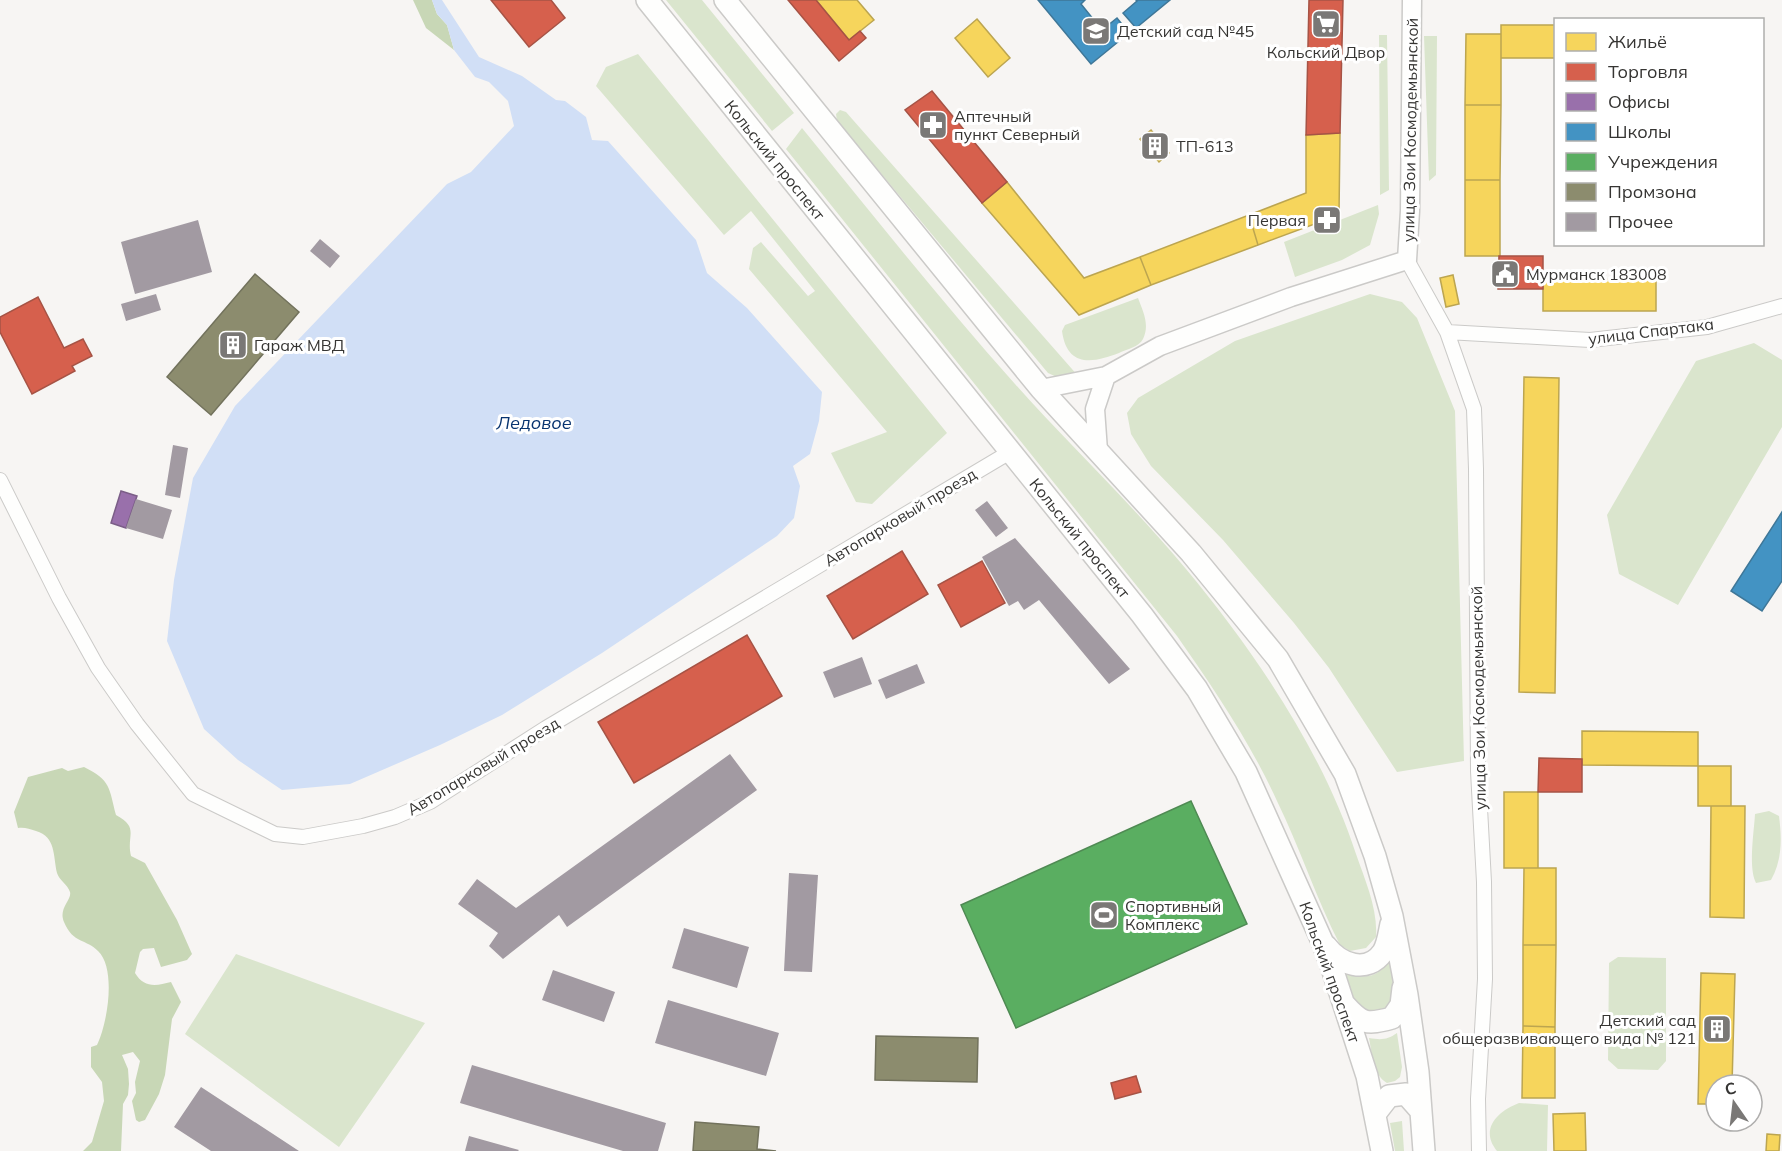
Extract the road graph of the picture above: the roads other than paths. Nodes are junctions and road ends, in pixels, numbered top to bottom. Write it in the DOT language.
graph roads {
  1 [pos="646,0"];
  2 [pos="725,0"];
  3 [pos="1412,0"];
  4 [pos="1407,260"];
  5 [pos="1782,306"];
  6 [pos="1447,332"];
  7 [pos="1106,376"];
  8 [pos="1041,389"];
  9 [pos="1098,451"];
  10 [pos="1010,452"];
  11 [pos="0,480"];
  12 [pos="1392,916"];
  13 [pos="1322,941"];
  14 [pos="1405,980"];
  15 [pos="1344,1003"];
  16 [pos="1421,1111"];
  17 [pos="1375,1114"];
  18 [pos="1382,1151"];
  19 [pos="1424,1151"];
  20 [pos="1479,1151"];
  1 -- 10 [label="main road, Кольский проспект"];
  2 -- 8 [label="main road"];
  3 -- 4 [label="street, улица Зои Космодемьянской"];
  4 -- 6 [label="street, улица Зои Космодемьянской"];
  4 -- 7 [label="street, улица Зои Космодемьянской"];
  5 -- 6 [label="street, улица Спартака"];
  6 -- 20 [label="street, улица Зои Космодемьянской"];
  7 -- 8 [label="street, улица Зои Космодемьянской"];
  7 -- 9 [label="street"];
  8 -- 9 [label="main road"];
  9 -- 12 [label="main road"];
  10 -- 11 [label="street, Автопарковый проезд"];
  10 -- 13 [label="main road, Кольский проспект"];
  12 -- 13 [label="main road"];
  12 -- 14 [label="main road"];
  13 -- 15 [label="main road, Кольский проспект"];
  14 -- 15 [label="main road"];
  14 -- 16 [label="main road"];
  15 -- 17 [label="main road, Кольский проспект"];
  16 -- 17 [label="main road"];
  16 -- 19 [label="main road"];
  17 -- 18 [label="main road, Кольский проспект"];
}
